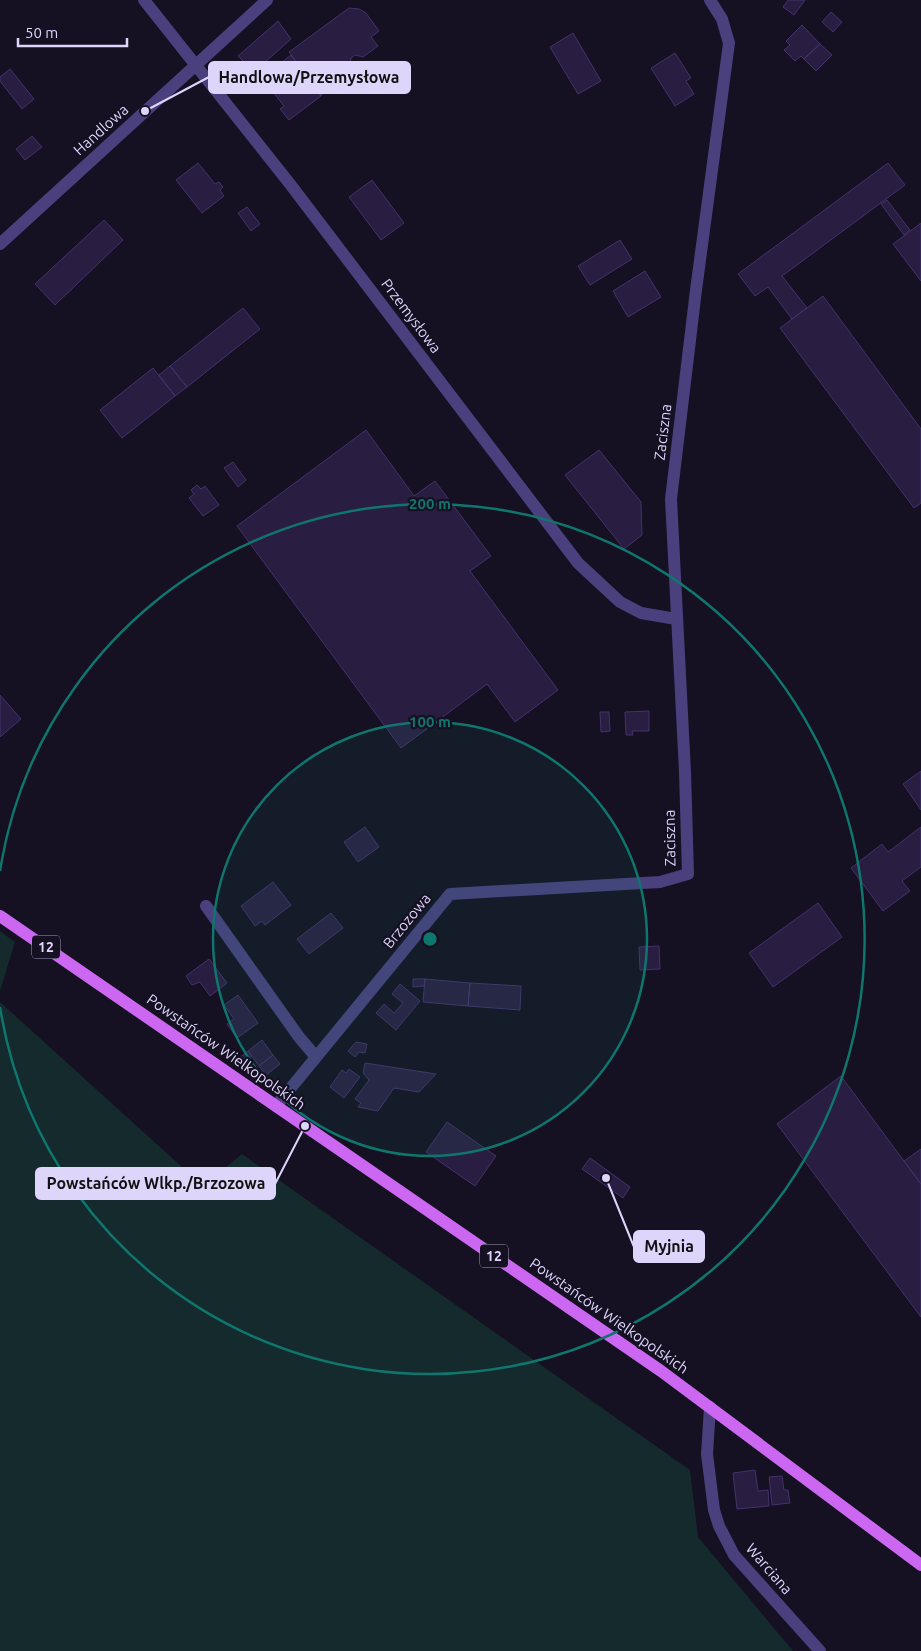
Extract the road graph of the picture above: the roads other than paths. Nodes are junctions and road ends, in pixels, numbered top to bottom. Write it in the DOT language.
graph roads {
  1 [pos="144,0"];
  2 [pos="267,0"];
  3 [pos="710,0"];
  4 [pos="196,66"];
  5 [pos="0,244"];
  6 [pos="676,619"];
  7 [pos="688,874"];
  8 [pos="206,906"];
  9 [pos="0,916"];
  10 [pos="316,1057"];
  11 [pos="276,1106"];
  12 [pos="710,1407"];
  13 [pos="921,1565"];
  14 [pos="820,1651"];
  1 -- 4 [label="street, Przemysłowa"];
  2 -- 4 [label="street, Handlowa"];
  3 -- 6 [label="street, Zaciszna"];
  4 -- 5 [label="street, Handlowa"];
  4 -- 6 [label="street, Przemysłowa"];
  6 -- 7 [label="street, Zaciszna"];
  7 -- 10 [label="street, Brzozowa"];
  8 -- 10 [label="street"];
  9 -- 11 [label="main road, Powstańców Wielkopolskich / 12"];
  10 -- 11 [label="street, Brzozowa"];
  11 -- 12 [label="main road, Powstańców Wielkopolskich / 12"];
  12 -- 13 [label="main road, Powstańców Wielkopolskich / 12"];
  12 -- 14 [label="street, Warciana"];
}
